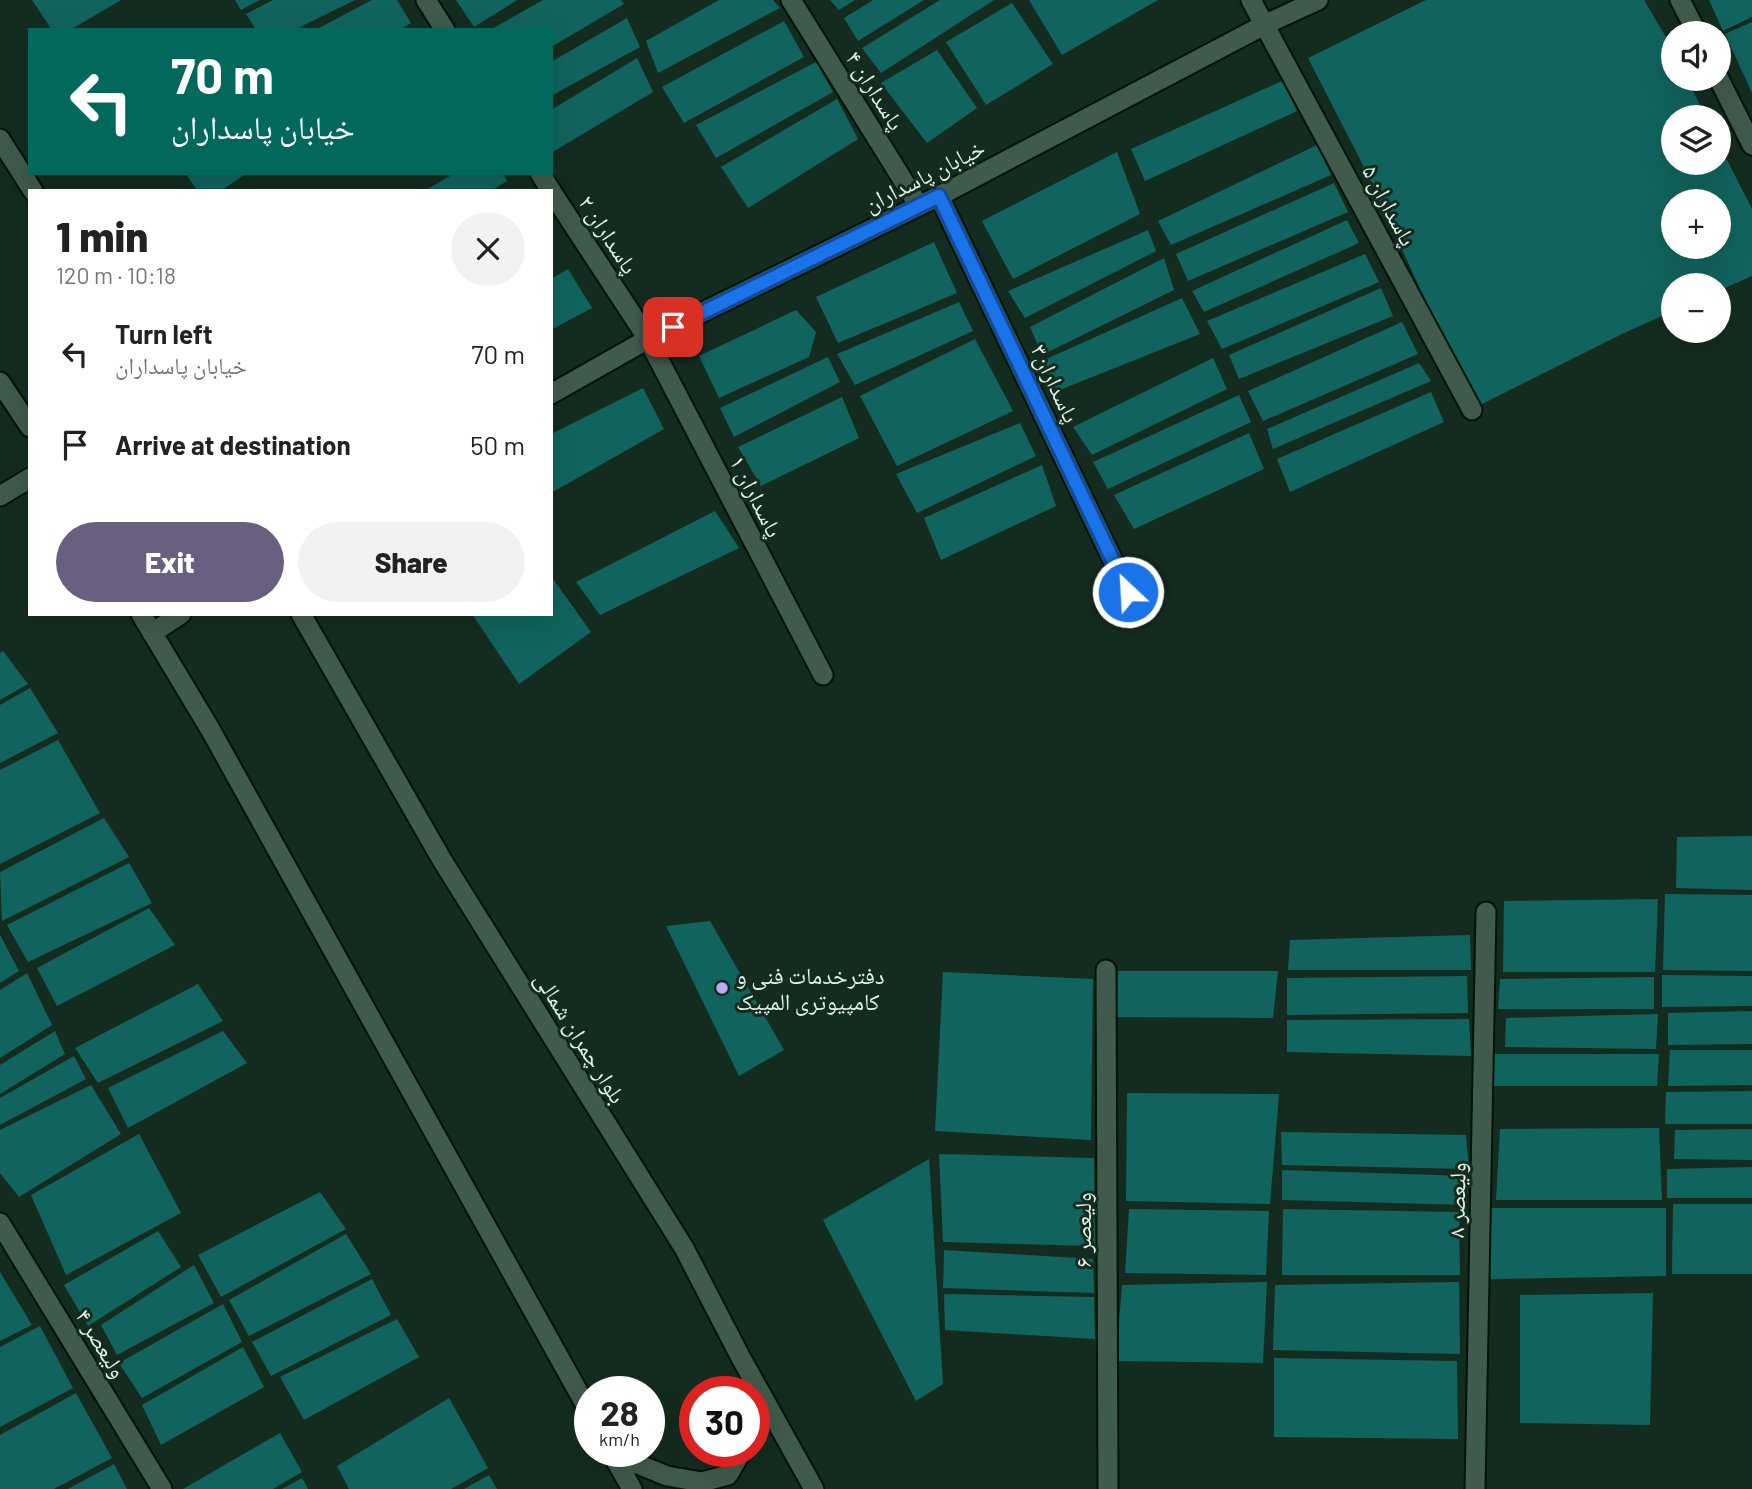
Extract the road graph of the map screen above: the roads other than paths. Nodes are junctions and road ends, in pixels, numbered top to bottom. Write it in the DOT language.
graph roads {
  1 [pos="426,0"];
  2 [pos="791,0"];
  3 [pos="1251,0"];
  4 [pos="1318,0"];
  5 [pos="1681,0"];
  6 [pos="1691,21"];
  7 [pos="1266,24"];
  8 [pos="444,28"];
  9 [pos="1725,91"];
  10 [pos="0,139"];
  11 [pos="1752,145"];
  12 [pos="32,189"];
  13 [pos="553,194"];
  14 [pos="939,196"];
  15 [pos="919,206"];
  16 [pos="648,339"];
  17 [pos="0,382"];
  18 [pos="553,393"];
  19 [pos="1472,410"];
  20 [pos="28,424"];
  21 [pos="28,479"];
  22 [pos="0,496"];
  23 [pos="1128,592"];
  24 [pos="142,616"];
  25 [pos="178,616"];
  26 [pos="302,616"];
  27 [pos="152,634"];
  28 [pos="823,675"];
  29 [pos="1486,912"];
  30 [pos="1106,970"];
  31 [pos="0,1223"];
  32 [pos="741,1358"];
  33 [pos="743,1376"];
  34 [pos="574,1384"];
  35 [pos="620,1467"];
  36 [pos="646,1467"];
  37 [pos="733,1467"];
  38 [pos="162,1489"];
  39 [pos="632,1489"];
  40 [pos="814,1489"];
  41 [pos="1108,1489"];
  42 [pos="1475,1489"];
  1 -- 8 [label="street"];
  2 -- 15 [label="street, پاسداران ۴"];
  3 -- 7 [label="street, پاسداران ۵"];
  4 -- 7 [label="street, خیابان پاسداران"];
  5 -- 6 [label="street"];
  7 -- 14 [label="street, خیابان پاسداران"];
  7 -- 19 [label="street, پاسداران ۵"];
  9 -- 11 [label="street"];
  10 -- 12 [label="street"];
  13 -- 16 [label="street, پاسداران ۲"];
  14 -- 15 [label="street, خیابان پاسداران"];
  14 -- 23 [label="street, پاسداران۳"];
  15 -- 16 [label="street, خیابان پاسداران"];
  16 -- 18 [label="street, خیابان پاسداران"];
  16 -- 28 [label="street, پاسداران ۱"];
  17 -- 20 [label="street"];
  21 -- 22 [label="street"];
  24 -- 27 [label="street"];
  25 -- 27 [label="street"];
  26 -- 32 [label="street, بلوار چمران شمالی"];
  27 -- 34 [label="street"];
  29 -- 42 [label="street, ولیعصر ۸"];
  30 -- 41 [label="street, ولیعصر ۶"];
  31 -- 38 [label="street, ولیعصر ۴"];
  32 -- 33 [label="street"];
  32 -- 40 [label="street, بلوار چمران شمالی"];
  35 -- 39 [label="street"];
  36 -- 37 [label="street"];
}
